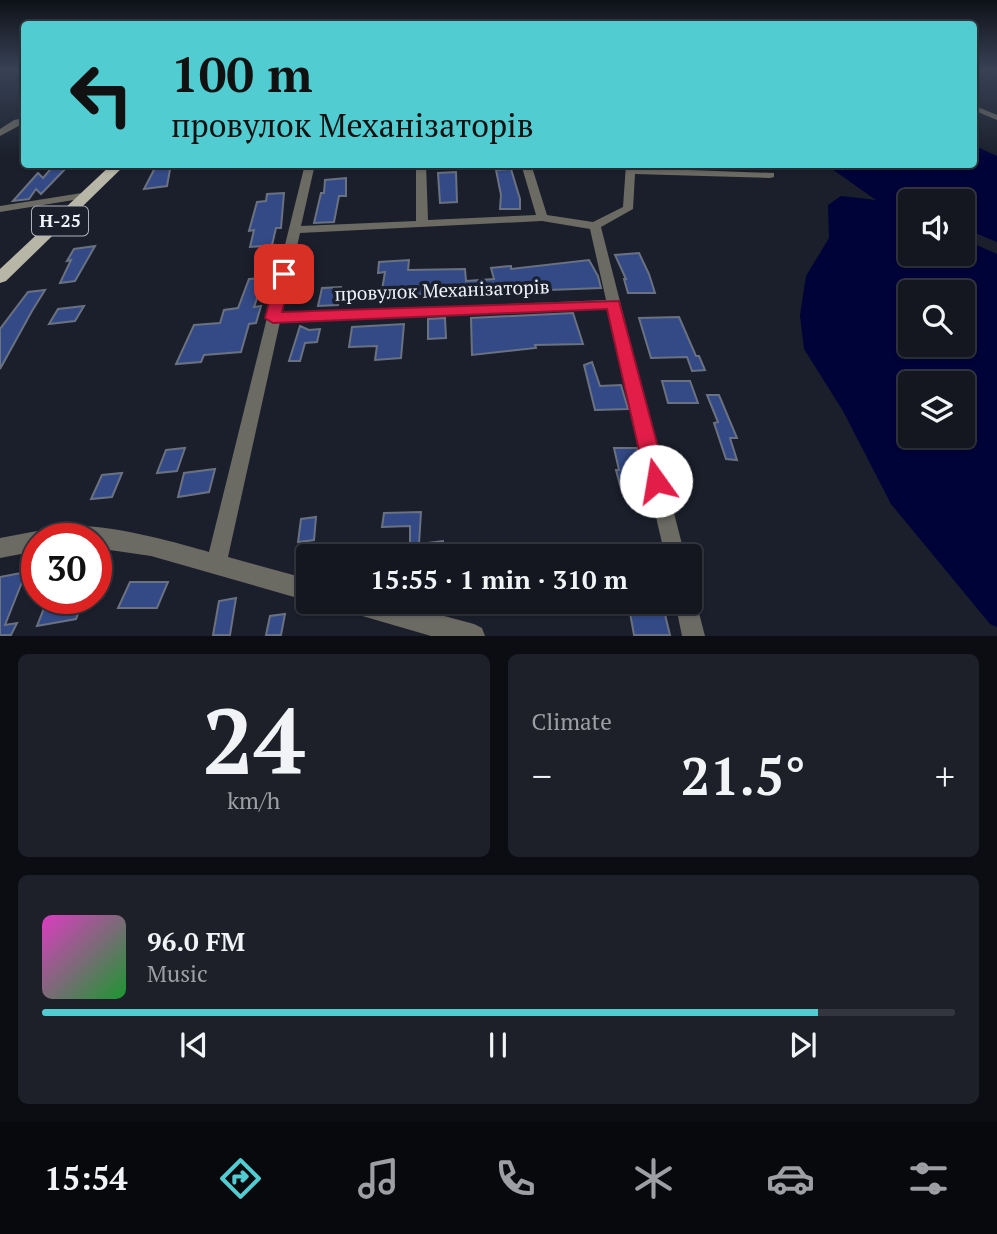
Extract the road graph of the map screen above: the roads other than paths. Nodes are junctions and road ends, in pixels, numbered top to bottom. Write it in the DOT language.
graph roads {
  1 [pos="977,108"];
  2 [pos="977,108"];
  3 [pos="997,108"];
  4 [pos="997,118"];
  5 [pos="21,121"];
  6 [pos="0,133"];
  7 [pos="116,168"];
  8 [pos="309,168"];
  9 [pos="421,168"];
  10 [pos="527,168"];
  11 [pos="631,168"];
  12 [pos="770,175"];
  13 [pos="88,195"];
  14 [pos="0,209"];
  15 [pos="542,218"];
  16 [pos="422,225"];
  17 [pos="595,226"];
  18 [pos="294,230"];
  19 [pos="0,278"];
  20 [pos="614,304"];
  21 [pos="273,318"];
  22 [pos="112,540"];
  23 [pos="21,544"];
  24 [pos="672,544"];
  25 [pos="0,548"];
  26 [pos="216,565"];
  27 [pos="296,587"];
  28 [pos="396,614"];
  29 [pos="689,614"];
  30 [pos="474,635"];
  31 [pos="694,635"];
  1 -- 3 [label="street"];
  2 -- 4 [label="street"];
  5 -- 6 [label="street"];
  7 -- 13 [label="main road, Н-25"];
  8 -- 18 [label="street"];
  9 -- 16 [label="street"];
  10 -- 15 [label="street"];
  11 -- 12 [label="street"];
  11 -- 17 [label="street"];
  13 -- 14 [label="street"];
  13 -- 19 [label="main road, Н-25"];
  15 -- 16 [label="street"];
  15 -- 17 [label="street"];
  16 -- 18 [label="street"];
  17 -- 20 [label="street"];
  18 -- 21 [label="street"];
  20 -- 21 [label="street, провулок Механізаторів"];
  20 -- 24 [label="street"];
  21 -- 26 [label="street"];
  22 -- 26 [label="street"];
  23 -- 25 [label="street"];
  26 -- 27 [label="street"];
  28 -- 30 [label="street"];
  29 -- 31 [label="street"];
}
